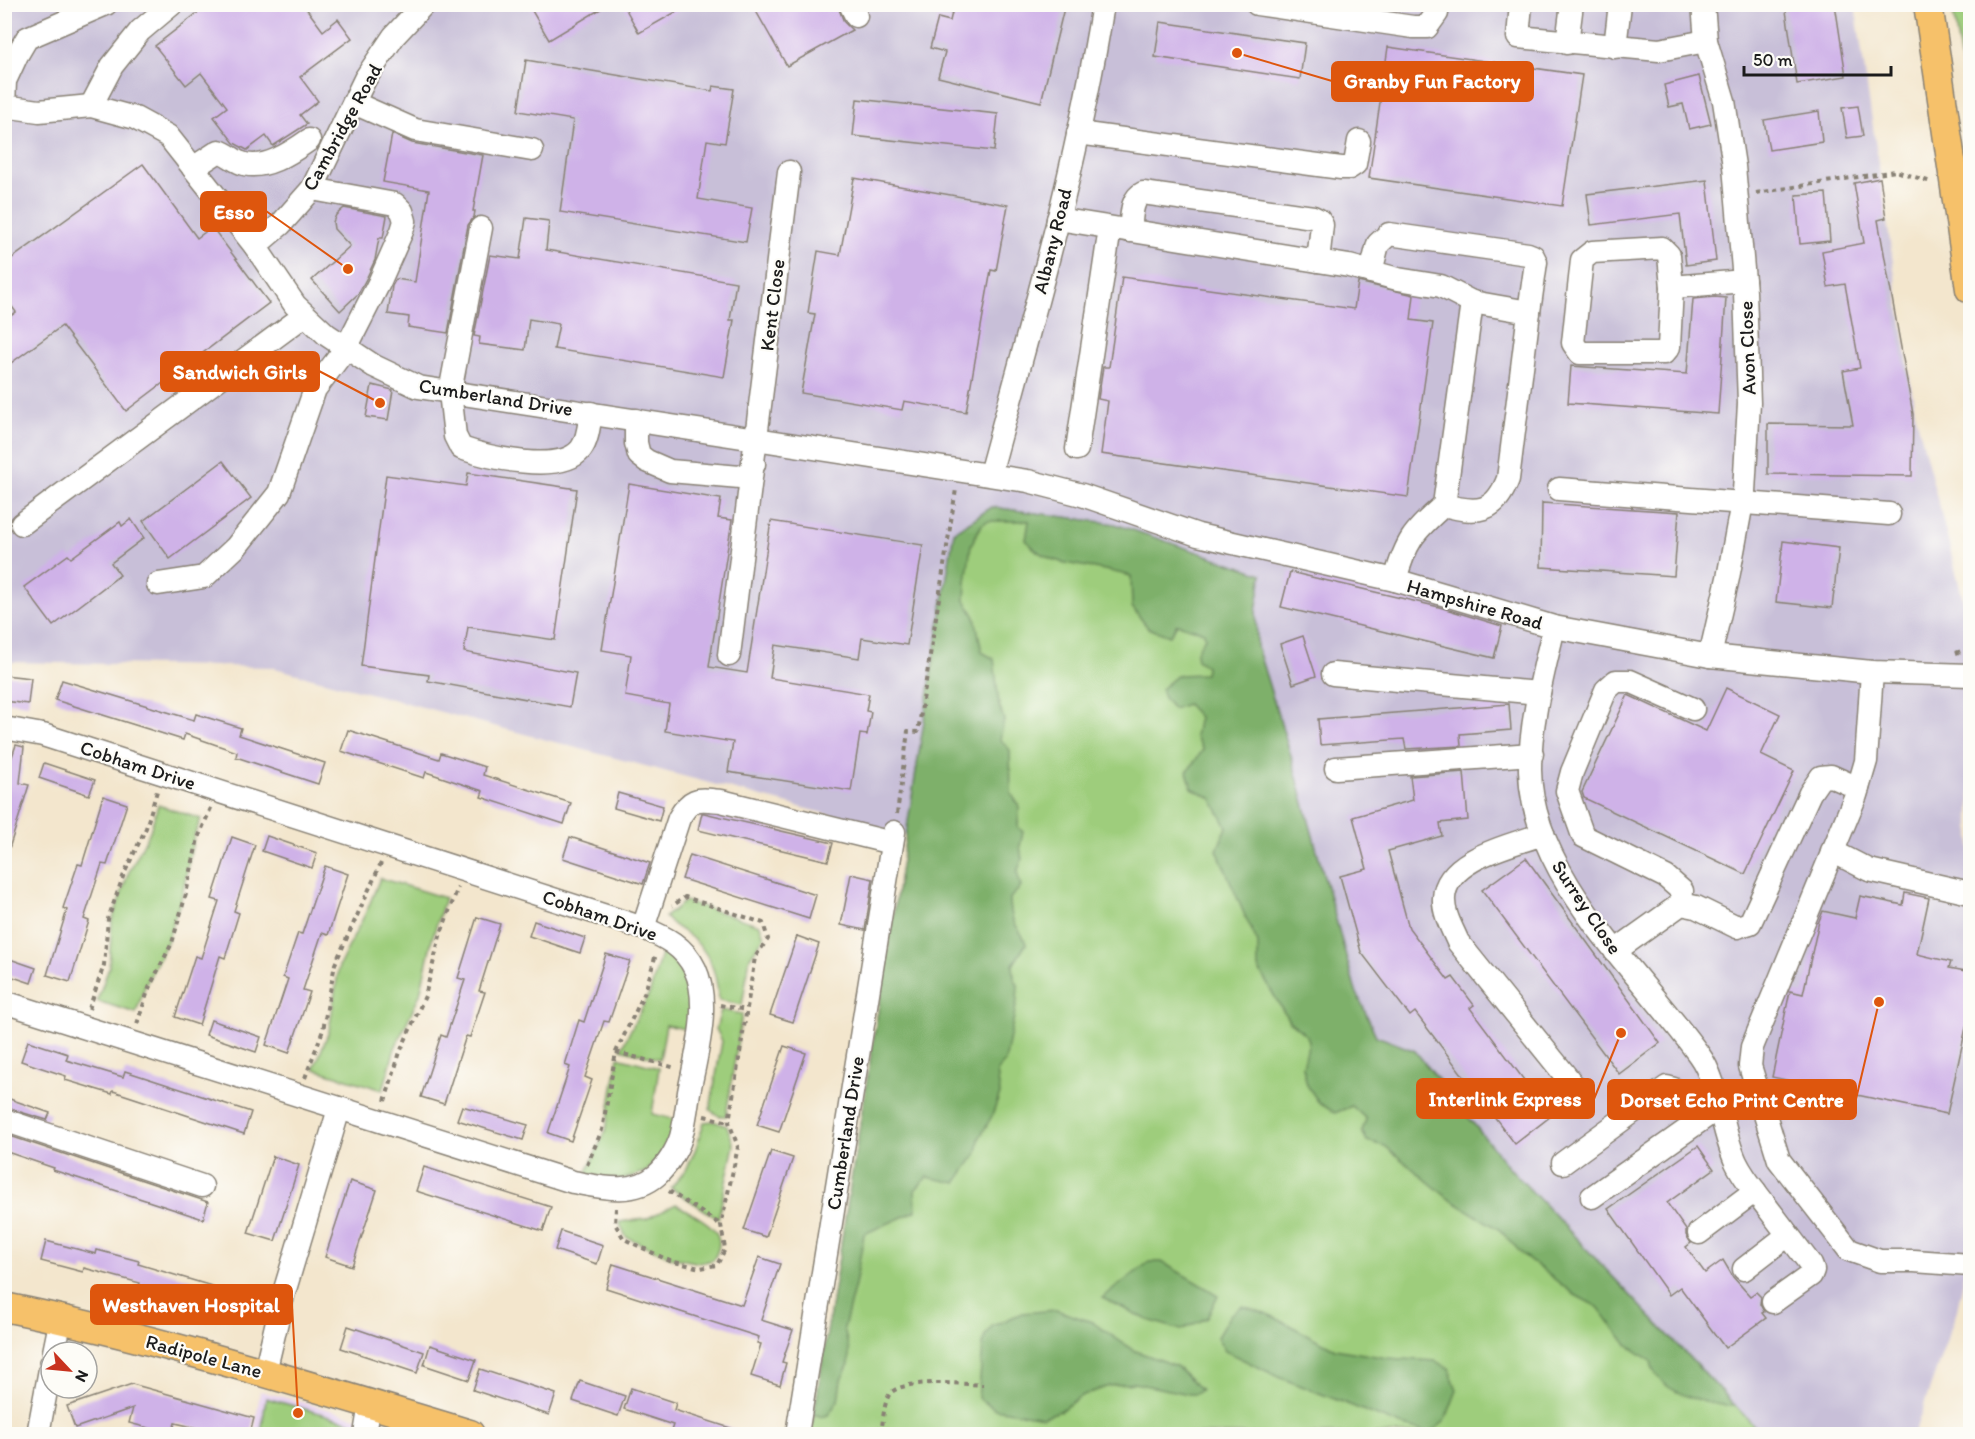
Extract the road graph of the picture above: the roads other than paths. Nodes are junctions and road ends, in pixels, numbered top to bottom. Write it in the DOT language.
graph roads {
  1 [pos="106,4"];
  2 [pos="172,4"];
  3 [pos="424,4"];
  4 [pos="1104,4"];
  5 [pos="1257,4"];
  6 [pos="1438,4"];
  7 [pos="1521,4"];
  8 [pos="1572,4"];
  9 [pos="1620,4"];
  10 [pos="1703,4"];
  11 [pos="1928,4"];
  12 [pos="1706,41"];
  13 [pos="1567,42"];
  14 [pos="1615,47"];
  15 [pos="354,103"];
  16 [pos="4,106"];
  17 [pos="91,106"];
  18 [pos="1078,133"];
  19 [pos="309,140"];
  20 [pos="1359,141"];
  21 [pos="532,150"];
  22 [pos="193,168"];
  23 [pos="789,172"];
  24 [pos="312,189"];
  25 [pos="1058,219"];
  26 [pos="481,228"];
  27 [pos="1120,230"];
  28 [pos="255,246"];
  29 [pos="1318,261"];
  30 [pos="1371,272"];
  31 [pos="1744,281"];
  32 [pos="1672,287"];
  33 [pos="1971,289"];
  34 [pos="1472,302"];
  35 [pos="1529,312"];
  36 [pos="305,315"];
  37 [pos="346,348"];
  38 [pos="450,392"];
  39 [pos="591,413"];
  40 [pos="636,420"];
  41 [pos="756,438"];
  42 [pos="1077,449"];
  43 [pos="754,464"];
  44 [pos="990,474"];
  45 [pos="1559,489"];
  46 [pos="1742,501"];
  47 [pos="1444,506"];
  48 [pos="1889,514"];
  49 [pos="22,524"];
  50 [pos="1395,580"];
  51 [pos="158,584"];
  52 [pos="1554,627"];
  53 [pos="729,655"];
  54 [pos="1710,656"];
  55 [pos="1872,672"];
  56 [pos="1333,674"];
  57 [pos="1971,675"];
  58 [pos="1539,693"];
  59 [pos="1693,709"];
  60 [pos="4,728"];
  61 [pos="1532,754"];
  62 [pos="1336,768"];
  63 [pos="1858,788"];
  64 [pos="1543,834"];
  65 [pos="1832,851"];
  66 [pos="1970,893"];
  67 [pos="1681,904"];
  68 [pos="652,932"];
  69 [pos="1616,951"];
  70 [pos="4,1002"];
  71 [pos="1574,1086"];
  72 [pos="1720,1108"];
  73 [pos="339,1109"];
  74 [pos="4,1120"];
  75 [pos="1699,1121"];
  76 [pos="1563,1163"];
  77 [pos="202,1186"];
  78 [pos="1755,1191"];
  79 [pos="1592,1197"];
  80 [pos="1699,1233"];
  81 [pos="1788,1235"];
  82 [pos="1971,1265"];
  83 [pos="1744,1269"];
  84 [pos="1773,1302"];
  85 [pos="4,1306"];
  86 [pos="61,1318"];
  87 [pos="56,1340"];
  88 [pos="265,1372"];
  89 [pos="44,1400"];
  90 [pos="370,1404"];
  91 [pos="38,1434"];
  92 [pos="365,1434"];
  93 [pos="470,1434"];
  94 [pos="797,1434"];
  1 -- 16 [label="street"];
  2 -- 17 [label="street"];
  3 -- 15 [label="street, Cambridge Road"];
  4 -- 18 [label="street, Albany Road"];
  5 -- 6 [label="street"];
  7 -- 13 [label="street"];
  8 -- 13 [label="street"];
  9 -- 14 [label="street"];
  10 -- 12 [label="street, Avon Close"];
  11 -- 33 [label="main road"];
  12 -- 14 [label="street"];
  12 -- 31 [label="street, Avon Close"];
  13 -- 14 [label="street"];
  15 -- 21 [label="street"];
  15 -- 24 [label="street, Cambridge Road"];
  16 -- 17 [label="street, Cumberland Drive"];
  17 -- 22 [label="street, Cumberland Drive"];
  18 -- 20 [label="street"];
  18 -- 25 [label="street, Albany Road"];
  19 -- 22 [label="street"];
  22 -- 28 [label="street, Cumberland Drive"];
  23 -- 41 [label="street, Kent Close"];
  24 -- 28 [label="street, Cambridge Road"];
  24 -- 37 [label="street"];
  25 -- 27 [label="street"];
  25 -- 44 [label="street, Albany Road"];
  26 -- 38 [label="street"];
  27 -- 29 [label="street"];
  27 -- 29 [label="street"];
  27 -- 42 [label="street"];
  28 -- 36 [label="street, Cumberland Drive"];
  29 -- 30 [label="street"];
  30 -- 34 [label="street"];
  30 -- 35 [label="street"];
  31 -- 32 [label="street"];
  31 -- 46 [label="street, Avon Close"];
  32 -- 32 [label="street"];
  34 -- 35 [label="street"];
  34 -- 47 [label="street"];
  35 -- 47 [label="street"];
  36 -- 37 [label="street, Cumberland Drive"];
  36 -- 49 [label="street"];
  37 -- 38 [label="street, Cumberland Drive"];
  37 -- 51 [label="street"];
  38 -- 39 [label="street, Cumberland Drive"];
  38 -- 39 [label="street"];
  39 -- 40 [label="street, Cumberland Drive"];
  40 -- 41 [label="street, Cumberland Drive"];
  40 -- 43 [label="street"];
  41 -- 43 [label="street, Kent Close"];
  41 -- 44 [label="street, Cumberland Drive"];
  43 -- 53 [label="street, Kent Close"];
  44 -- 50 [label="street, Hampshire Road"];
  45 -- 46 [label="street"];
  46 -- 48 [label="street"];
  46 -- 54 [label="street, Avon Close"];
  47 -- 50 [label="street"];
  50 -- 52 [label="street, Hampshire Road"];
  52 -- 54 [label="street, Hampshire Road"];
  52 -- 58 [label="street, Surrey Close"];
  54 -- 55 [label="street, Hampshire Road"];
  55 -- 57 [label="street, Hampshire Road"];
  55 -- 63 [label="street"];
  56 -- 58 [label="street"];
  58 -- 61 [label="street, Surrey Close"];
  59 -- 67 [label="street"];
  60 -- 68 [label="street, Cobham Drive"];
  61 -- 62 [label="street"];
  61 -- 64 [label="street, Surrey Close"];
  63 -- 65 [label="street"];
  63 -- 67 [label="street"];
  64 -- 69 [label="street, Surrey Close"];
  64 -- 71 [label="street"];
  65 -- 66 [label="street"];
  65 -- 82 [label="street"];
  67 -- 69 [label="street"];
  68 -- 73 [label="street, Cobham Drive"];
  68 -- 94 [label="street, Cumberland Drive"];
  69 -- 72 [label="street, Surrey Close"];
  70 -- 73 [label="street, Cobham Drive"];
  72 -- 75 [label="street"];
  72 -- 78 [label="street, Surrey Close"];
  73 -- 88 [label="street"];
  74 -- 77 [label="street"];
  75 -- 76 [label="street"];
  75 -- 79 [label="street"];
  78 -- 80 [label="street"];
  78 -- 81 [label="street, Surrey Close"];
  81 -- 83 [label="street"];
  81 -- 84 [label="street, Surrey Close"];
  85 -- 86 [label="main road, Radipole Lane"];
  86 -- 87 [label="street"];
  86 -- 88 [label="main road, Radipole Lane"];
  88 -- 90 [label="main road, Radipole Lane"];
  89 -- 91 [label="street"];
  90 -- 92 [label="street"];
  90 -- 93 [label="main road, Radipole Lane"];
}
